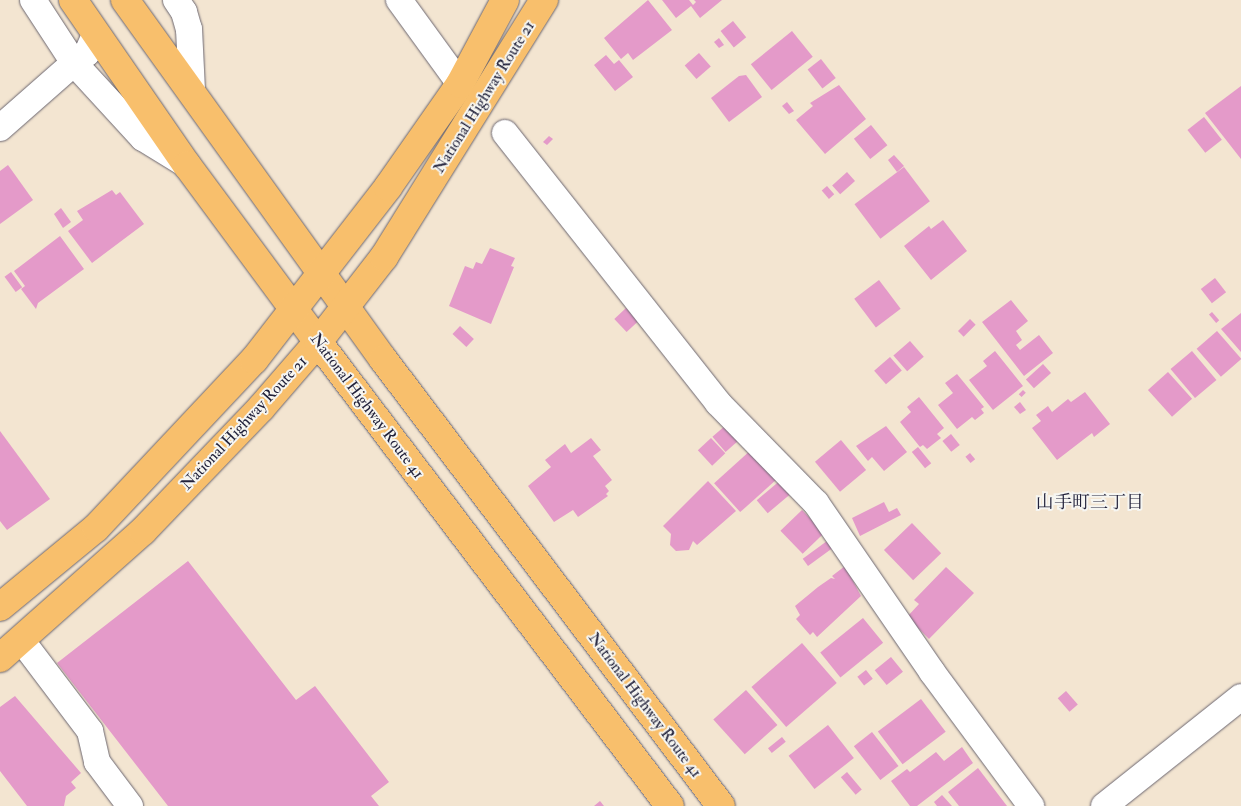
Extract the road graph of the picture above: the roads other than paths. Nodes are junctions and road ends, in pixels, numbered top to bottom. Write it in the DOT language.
graph roads {
  1 [pos="33,0"];
  2 [pos="73,0"];
  3 [pos="125,0"];
  4 [pos="176,0"];
  5 [pos="399,0"];
  6 [pos="505,0"];
  7 [pos="544,0"];
  8 [pos="96,35"];
  9 [pos="74,63"];
  10 [pos="460,84"];
  11 [pos="192,91"];
  12 [pos="0,128"];
  13 [pos="505,132"];
  14 [pos="187,165"];
  15 [pos="322,275"];
  16 [pos="345,308"];
  17 [pos="296,309"];
  18 [pos="318,342"];
  19 [pos="0,607"];
  20 [pos="22,641"];
  21 [pos="0,658"];
  22 [pos="1241,697"];
  23 [pos="130,806"];
  24 [pos="670,806"];
  25 [pos="721,806"];
  26 [pos="1031,806"];
  27 [pos="1104,806"];
  1 -- 9 [label="street"];
  2 -- 8 [label="highway, National Highway Route 41"];
  3 -- 11 [label="highway, National Highway Route 41"];
  4 -- 11 [label="street"];
  5 -- 10 [label="street"];
  6 -- 10 [label="highway, National Highway Route 21"];
  7 -- 16 [label="highway, National Highway Route 21"];
  8 -- 9 [label="street"];
  8 -- 14 [label="highway, National Highway Route 41"];
  9 -- 12 [label="street"];
  9 -- 14 [label="street"];
  10 -- 15 [label="highway, National Highway Route 21"];
  11 -- 15 [label="highway, National Highway Route 41"];
  13 -- 26 [label="street"];
  14 -- 17 [label="highway, National Highway Route 41"];
  15 -- 16 [label="highway, National Highway Route 41"];
  15 -- 17 [label="highway, National Highway Route 21"];
  16 -- 18 [label="highway, National Highway Route 21"];
  16 -- 25 [label="highway, National Highway Route 41"];
  17 -- 18 [label="highway, National Highway Route 41"];
  17 -- 19 [label="highway, National Highway Route 21"];
  18 -- 20 [label="highway, National Highway Route 21"];
  18 -- 24 [label="highway, National Highway Route 41"];
  20 -- 21 [label="highway, National Highway Route 21"];
  20 -- 23 [label="street"];
  22 -- 27 [label="street"];
}
